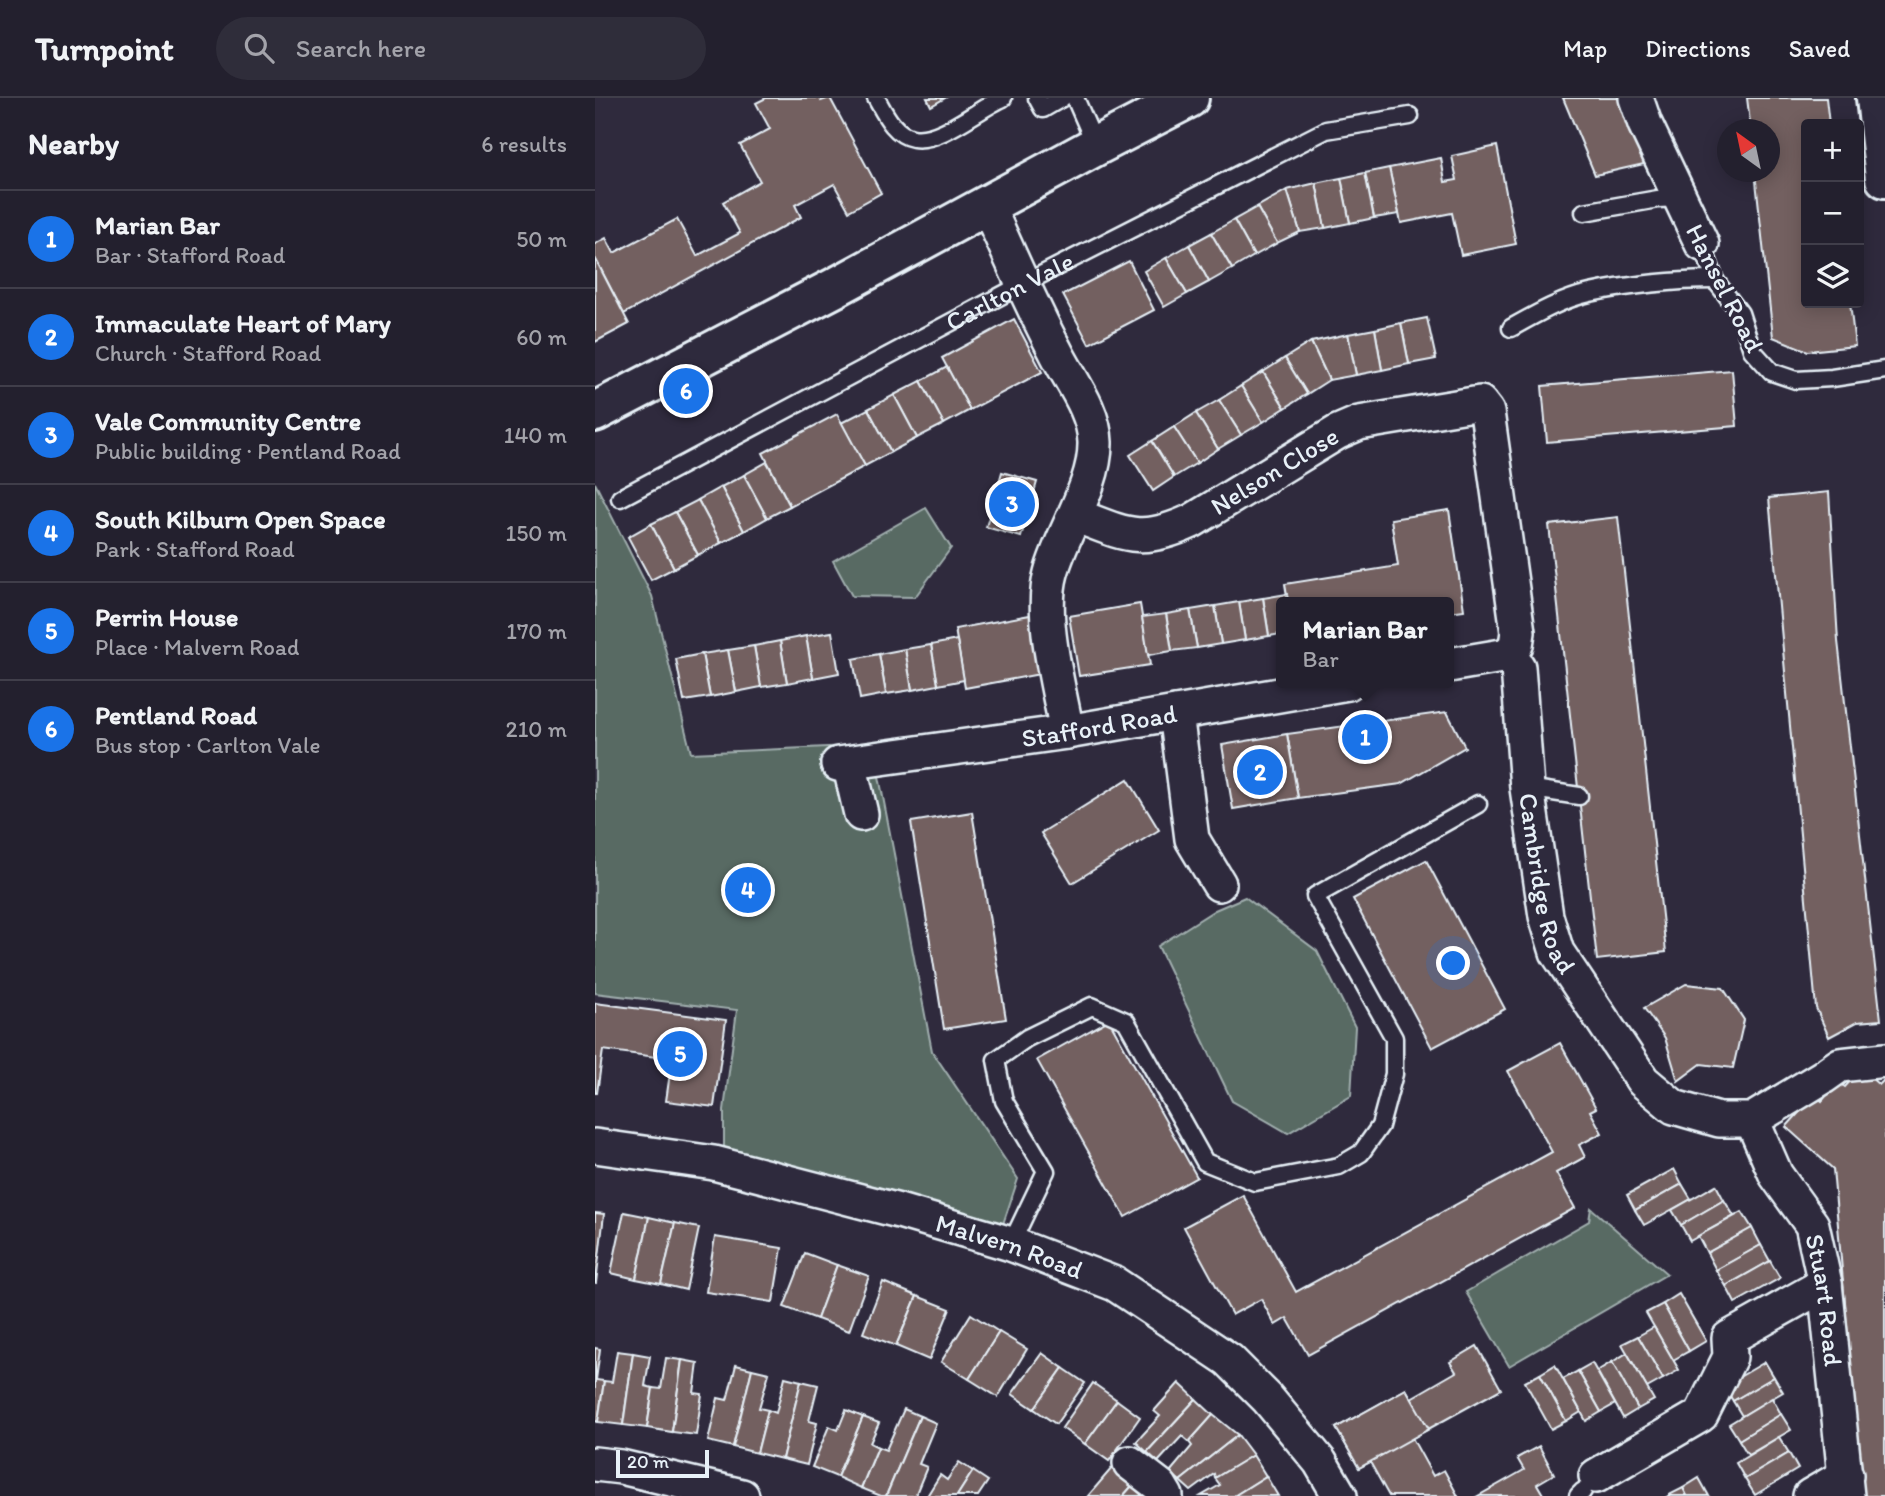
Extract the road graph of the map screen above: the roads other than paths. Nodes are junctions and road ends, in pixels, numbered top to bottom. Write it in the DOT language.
graph roads {
  1 [pos="876,98"];
  2 [pos="1003,98"];
  3 [pos="1037,98"];
  4 [pos="1062,98"];
  5 [pos="1075,98"];
  6 [pos="1189,98"];
  7 [pos="1636,98"];
  8 [pos="1876,98"];
  9 [pos="1410,116"];
  10 [pos="1096,146"];
  11 [pos="1885,178"];
  12 [pos="1680,198"];
  13 [pos="986,205"];
  14 [pos="1584,212"];
  15 [pos="1702,244"];
  16 [pos="1715,280"];
  17 [pos="1023,284"];
  18 [pos="1511,328"];
  19 [pos="1885,370"];
  20 [pos="595,412"];
  21 [pos="620,498"];
  22 [pos="1075,515"];
  23 [pos="1508,655"];
  24 [pos="1454,664"];
  25 [pos="1319,688"];
  26 [pos="1176,713"];
  27 [pos="1067,732"];
  28 [pos="1527,788"];
  29 [pos="1579,796"];
  30 [pos="1478,804"];
  31 [pos="860,814"];
  32 [pos="1219,884"];
  33 [pos="1885,1060"];
  34 [pos="1752,1120"];
  35 [pos="595,1146"];
  36 [pos="1011,1244"];
  37 [pos="1825,1284"];
  38 [pos="1130,1463"];
  39 [pos="595,1464"];
  40 [pos="1847,1486"];
  41 [pos="1586,1488"];
  42 [pos="742,1496"];
  43 [pos="1166,1496"];
  44 [pos="1340,1496"];
  45 [pos="1810,1496"];
  1 -- 2 [label="lane"];
  3 -- 4 [label="lane"];
  5 -- 10 [label="lane"];
  6 -- 10 [label="main road"];
  7 -- 12 [label="street, Hansel Road"];
  8 -- 11 [label="main road"];
  9 -- 17 [label="lane, Carlton Vale"];
  10 -- 13 [label="main road"];
  12 -- 14 [label="lane"];
  12 -- 15 [label="street, Hansel Road"];
  13 -- 17 [label="street"];
  13 -- 20 [label="main road"];
  15 -- 16 [label="lane, Hansel Road"];
  16 -- 18 [label="lane"];
  16 -- 19 [label="lane, Hansel Road"];
  17 -- 21 [label="lane, Carlton Vale"];
  17 -- 22 [label="street"];
  22 -- 23 [label="street, Nelson Close"];
  22 -- 27 [label="street"];
  23 -- 24 [label="street"];
  23 -- 28 [label="street, Cambridge Road"];
  25 -- 26 [label="street, Stafford Road"];
  26 -- 27 [label="street, Stafford Road"];
  26 -- 32 [label="street"];
  27 -- 31 [label="street, Stafford Road"];
  28 -- 29 [label="lane"];
  28 -- 34 [label="street, Cambridge Road"];
  30 -- 36 [label="lane"];
  33 -- 34 [label="street"];
  34 -- 37 [label="street, Stuart Road"];
  35 -- 36 [label="street, Malvern Road"];
  36 -- 44 [label="street, Malvern Road"];
  37 -- 40 [label="street, Stuart Road"];
  37 -- 41 [label="street"];
  38 -- 43 [label="street"];
  39 -- 42 [label="street"];
  40 -- 45 [label="street"];
}
